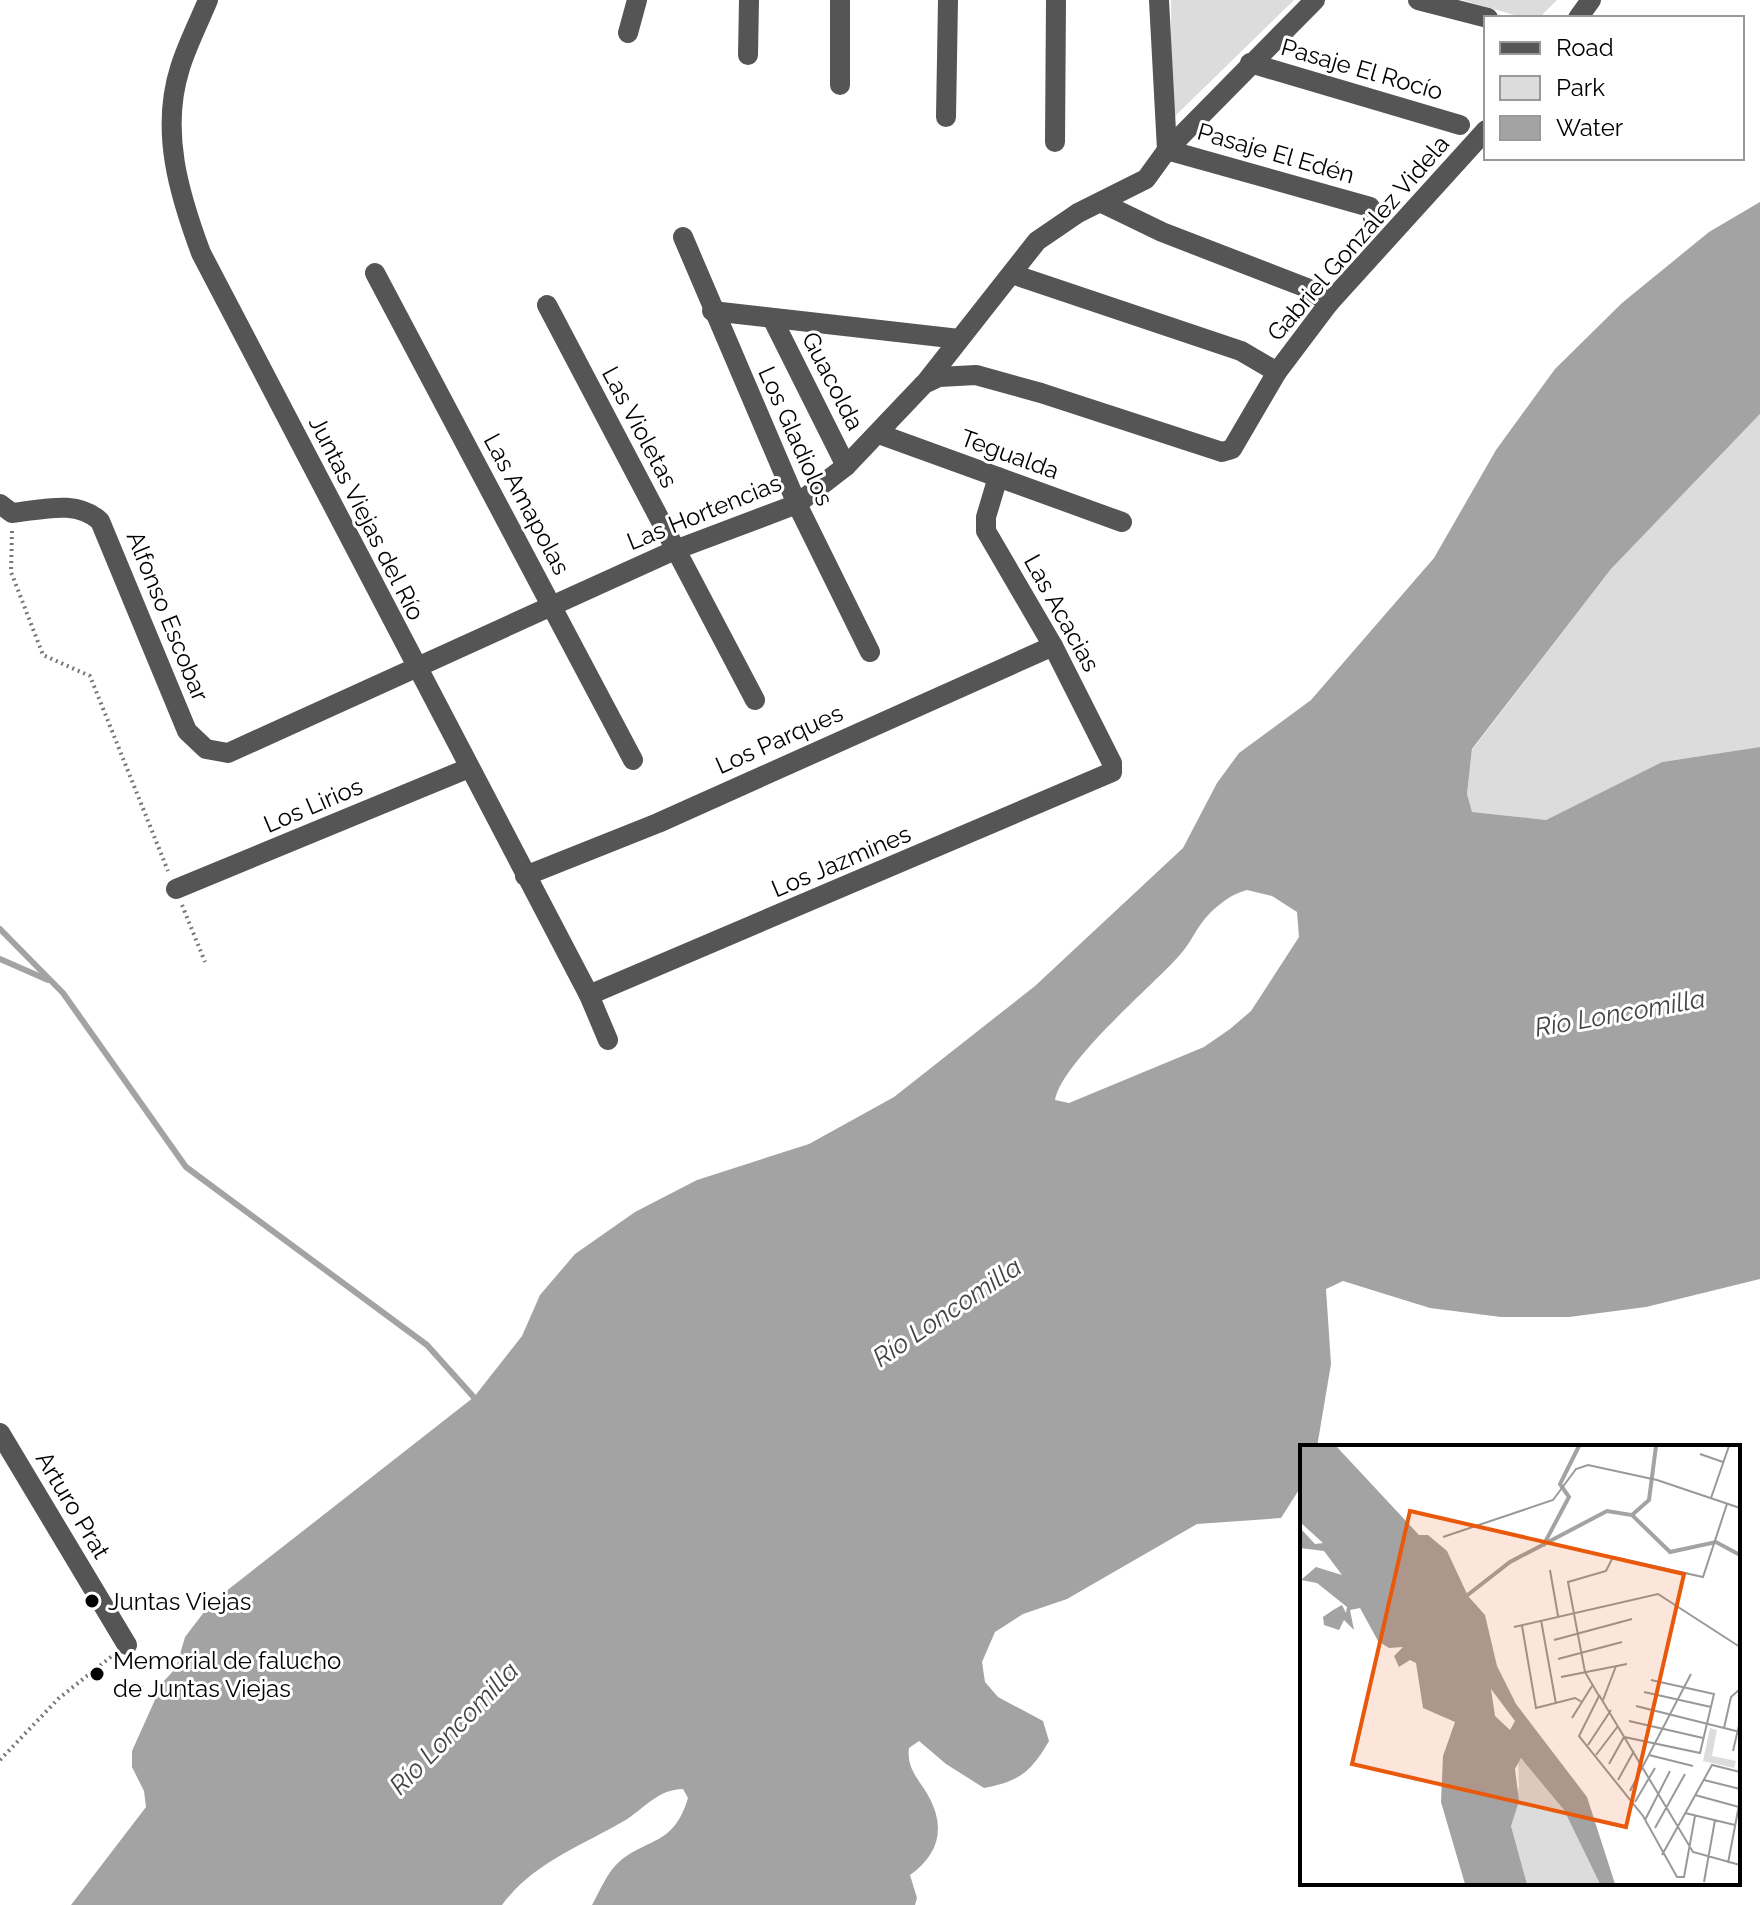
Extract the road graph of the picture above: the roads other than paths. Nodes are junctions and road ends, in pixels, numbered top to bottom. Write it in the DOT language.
graph roads {
  1 [pos="208,0"];
  2 [pos="637,0"];
  3 [pos="749,0"];
  4 [pos="840,0"];
  5 [pos="948,0"];
  6 [pos="1056,0"];
  7 [pos="1159,0"];
  8 [pos="1315,0"];
  9 [pos="1418,0"];
  10 [pos="1484,17"];
  11 [pos="628,33"];
  12 [pos="748,55"];
  13 [pos="1250,63"];
  14 [pos="840,85"];
  15 [pos="946,117"];
  16 [pos="1460,125"];
  17 [pos="1484,132"];
  18 [pos="1055,142"];
  19 [pos="1163,156"];
  20 [pos="1102,203"];
  21 [pos="1370,207"];
  22 [pos="683,237"];
  23 [pos="375,273"];
  24 [pos="1012,274"];
  25 [pos="1329,303"];
  26 [pos="547,305"];
  27 [pos="712,311"];
  28 [pos="773,320"];
  29 [pos="959,339"];
  30 [pos="1277,372"];
  31 [pos="924,384"];
  32 [pos="879,434"];
  33 [pos="846,466"];
  34 [pos="998,477"];
  35 [pos="797,504"];
  36 [pos="6,509"];
  37 [pos="1122,522"];
  38 [pos="675,550"];
  39 [pos="551,604"];
  40 [pos="1053,646"];
  41 [pos="870,652"];
  42 [pos="417,670"];
  43 [pos="755,700"];
  44 [pos="240,749"];
  45 [pos="633,760"];
  46 [pos="469,768"];
  47 [pos="1112,772"];
  48 [pos="525,876"];
  49 [pos="176,889"];
  50 [pos="589,995"];
  51 [pos="608,1040"];
  52 [pos="0,1433"];
  53 [pos="127,1645"];
  1 -- 42 [label="street, Juntas Viejas del Río"];
  2 -- 11 [label="street"];
  3 -- 12 [label="street"];
  4 -- 14 [label="street"];
  5 -- 15 [label="street"];
  6 -- 18 [label="street"];
  7 -- 19 [label="street"];
  8 -- 13 [label="street, Las Hortencias"];
  9 -- 10 [label="street"];
  13 -- 16 [label="street, Pasaje El Rocío"];
  13 -- 19 [label="street, Las Hortencias"];
  17 -- 25 [label="street, Gabriel González Videla"];
  19 -- 20 [label="street, Las Hortencias"];
  19 -- 21 [label="street, Pasaje El Edén"];
  20 -- 24 [label="street, Las Hortencias"];
  20 -- 25 [label="street"];
  22 -- 27 [label="street, Los Gladiolos"];
  23 -- 39 [label="street, Las Amapolas"];
  24 -- 29 [label="street, Las Hortencias"];
  24 -- 30 [label="street"];
  25 -- 30 [label="street, Gabriel González Videla"];
  26 -- 38 [label="street, Las Violetas"];
  27 -- 28 [label="street"];
  27 -- 35 [label="street, Los Gladiolos"];
  28 -- 29 [label="street"];
  28 -- 33 [label="street, Guacolda"];
  29 -- 31 [label="street, Las Hortencias"];
  30 -- 31 [label="street, Gabriel González Videla"];
  31 -- 32 [label="street, Las Hortencias"];
  32 -- 33 [label="street, Las Hortencias"];
  32 -- 34 [label="street, Tegualda"];
  33 -- 35 [label="street, Las Hortencias"];
  34 -- 37 [label="street, Tegualda"];
  34 -- 40 [label="street, Las Acacias"];
  35 -- 38 [label="street, Las Hortencias"];
  35 -- 41 [label="street, Los Gladiolos"];
  36 -- 44 [label="street, Alfonso Escobar"];
  38 -- 39 [label="street, Las Hortencias"];
  38 -- 43 [label="street, Las Violetas"];
  39 -- 42 [label="street, Las Hortencias"];
  39 -- 45 [label="street, Las Amapolas"];
  40 -- 47 [label="street, Las Acacias"];
  40 -- 48 [label="street, Los Parques"];
  42 -- 44 [label="street, Las Hortencias"];
  42 -- 46 [label="street, Juntas Viejas del Río"];
  46 -- 48 [label="street, Juntas Viejas del Río"];
  46 -- 49 [label="street, Los Lirios"];
  47 -- 50 [label="street, Los Jazmines"];
  48 -- 50 [label="street, Juntas Viejas del Río"];
  50 -- 51 [label="street, Juntas Viejas del Río"];
  52 -- 53 [label="street, Arturo Prat"];
}
